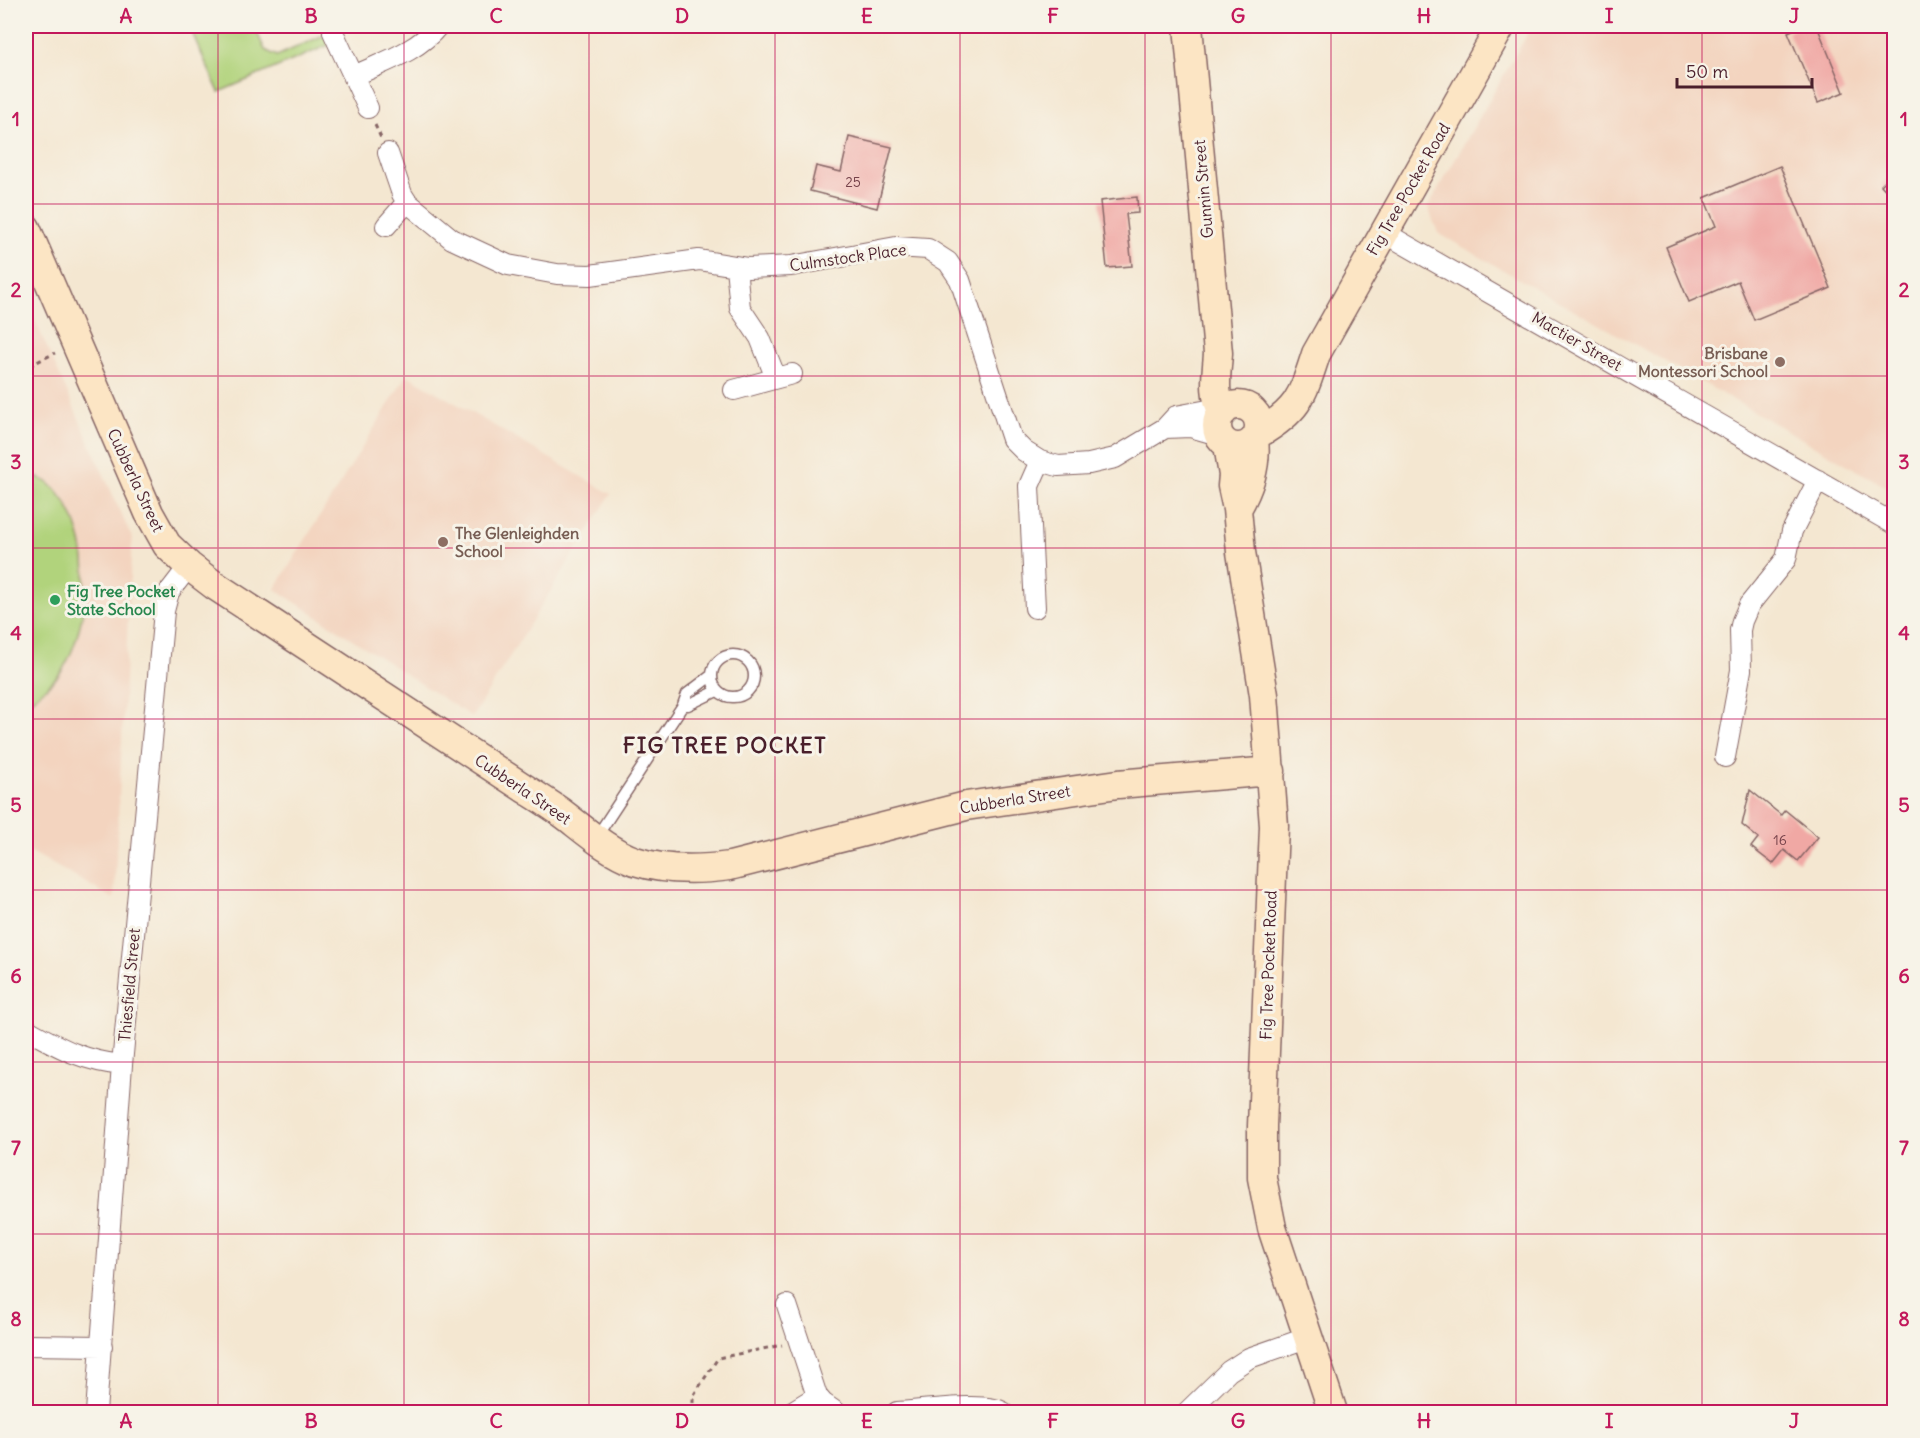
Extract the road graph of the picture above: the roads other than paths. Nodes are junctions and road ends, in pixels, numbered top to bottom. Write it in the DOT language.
graph roads {
  1 [pos="438,26"];
  2 [pos="1188,26"];
  3 [pos="1502,26"];
  4 [pos="333,32"];
  5 [pos="354,76"];
  6 [pos="368,108"];
  7 [pos="388,153"];
  8 [pos="407,202"];
  9 [pos="386,226"];
  10 [pos="26,228"];
  11 [pos="1383,232"];
  12 [pos="736,267"];
  13 [pos="734,390"];
  14 [pos="1237,424"];
  15 [pos="1040,461"];
  16 [pos="1818,480"];
  17 [pos="1894,524"];
  18 [pos="189,566"];
  19 [pos="1035,608"];
  20 [pos="712,675"];
  21 [pos="717,691"];
  22 [pos="683,705"];
  23 [pos="1725,757"];
  24 [pos="1271,771"];
  25 [pos="595,839"];
  26 [pos="26,1029"];
  27 [pos="122,1065"];
  28 [pos="787,1305"];
  29 [pos="1309,1337"];
  30 [pos="26,1345"];
  31 [pos="102,1346"];
  32 [pos="817,1396"];
  33 [pos="96,1413"];
  34 [pos="791,1413"];
  35 [pos="836,1413"];
  36 [pos="897,1413"];
  37 [pos="1003,1413"];
  38 [pos="1187,1413"];
  39 [pos="1333,1413"];
  1 -- 5 [label="street"];
  2 -- 14 [label="street, Gunnin Street"];
  3 -- 11 [label="street, Fig Tree Pocket Road"];
  4 -- 5 [label="street"];
  5 -- 6 [label="street"];
  7 -- 8 [label="street, Culmstock Place"];
  8 -- 9 [label="street"];
  8 -- 12 [label="street, Culmstock Place"];
  10 -- 18 [label="street, Cubberla Street"];
  11 -- 14 [label="street, Fig Tree Pocket Road"];
  11 -- 16 [label="street, Mactier Street"];
  12 -- 13 [label="street"];
  12 -- 15 [label="street, Culmstock Place"];
  14 -- 15 [label="street, Culmstock Place"];
  14 -- 24 [label="street, Fig Tree Pocket Road"];
  15 -- 19 [label="street"];
  16 -- 17 [label="street, Mactier Street"];
  16 -- 23 [label="street"];
  18 -- 25 [label="street, Cubberla Street"];
  18 -- 27 [label="street, Thiesfield Street"];
  20 -- 21 [label="lane"];
  20 -- 21 [label="lane"];
  20 -- 22 [label="lane"];
  21 -- 22 [label="lane"];
  22 -- 25 [label="lane"];
  24 -- 25 [label="street, Cubberla Street"];
  24 -- 29 [label="street, Fig Tree Pocket Road"];
  26 -- 27 [label="street"];
  27 -- 31 [label="street, Thiesfield Street"];
  28 -- 32 [label="street"];
  29 -- 38 [label="street"];
  29 -- 39 [label="street, Fig Tree Pocket Road"];
  30 -- 31 [label="street"];
  31 -- 33 [label="street, Thiesfield Street"];
  32 -- 34 [label="street"];
  32 -- 35 [label="street"];
  36 -- 37 [label="street"];
}
